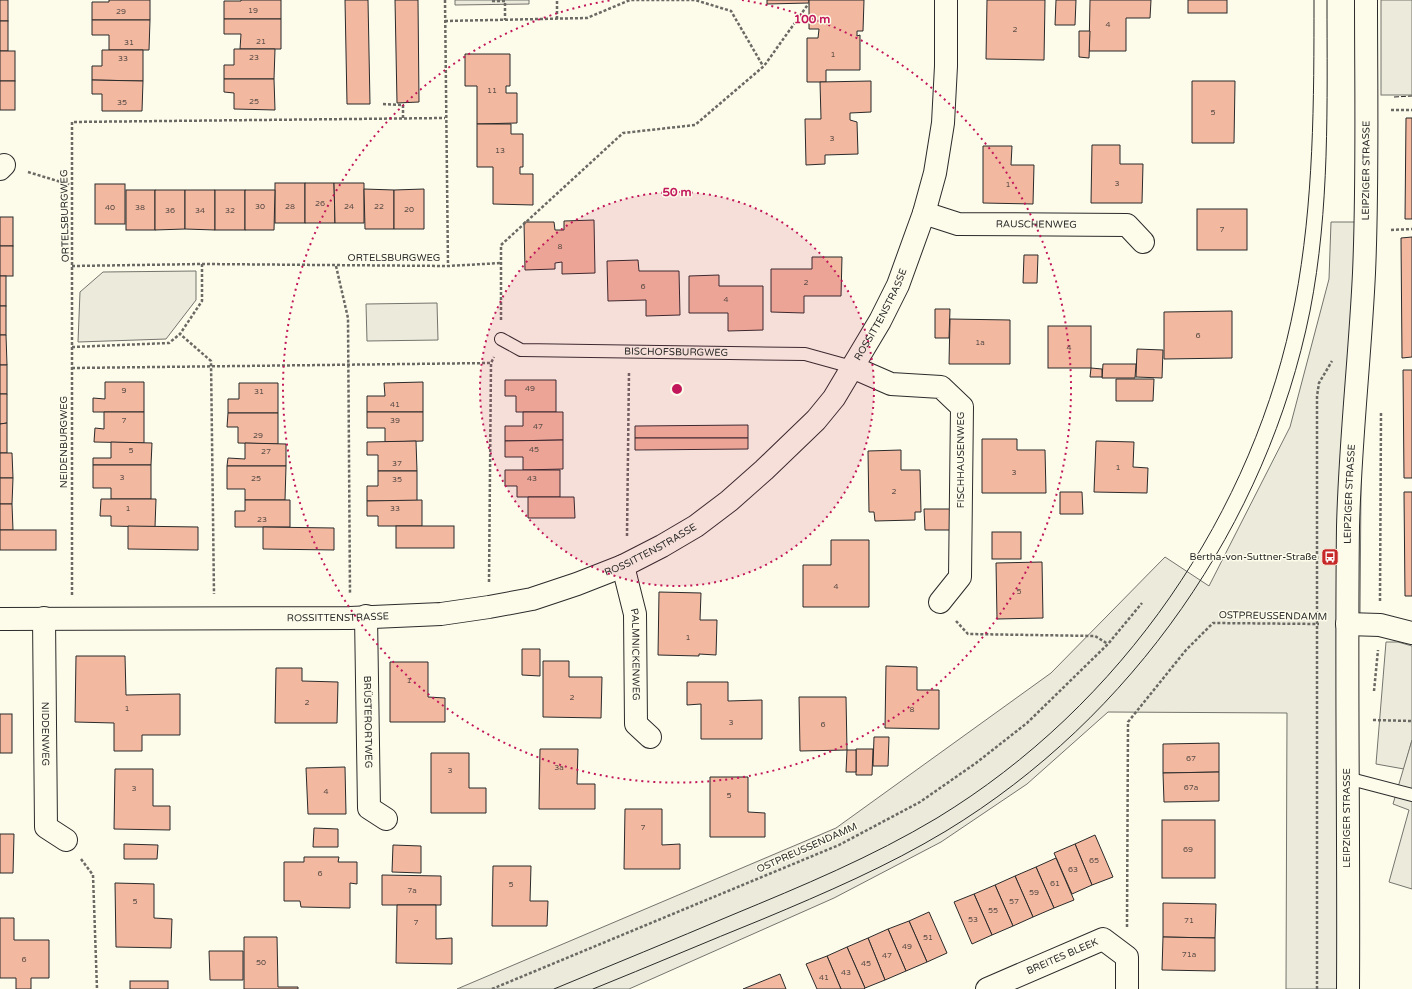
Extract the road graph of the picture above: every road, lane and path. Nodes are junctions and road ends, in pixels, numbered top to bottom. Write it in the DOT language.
graph roads {
  1 [pos="445,0"];
  2 [pos="557,0"];
  3 [pos="946,0"];
  4 [pos="1366,0"];
  5 [pos="492,1"];
  6 [pos="809,3"];
  7 [pos="557,19"];
  8 [pos="505,20"];
  9 [pos="444,21"];
  10 [pos="764,66"];
  11 [pos="383,104"];
  12 [pos="1387,110"];
  13 [pos="1412,110"];
  14 [pos="445,118"];
  15 [pos="403,119"];
  16 [pos="2,167"];
  17 [pos="71,185"];
  18 [pos="924,213"];
  19 [pos="1412,229"];
  20 [pos="1387,230"];
  21 [pos="1143,242"];
  22 [pos="501,262"];
  23 [pos="202,264"];
  24 [pos="72,266"];
  25 [pos="336,266"];
  26 [pos="448,266"];
  27 [pos="180,334"];
  28 [pos="501,339"];
  29 [pos="72,347"];
  30 [pos="630,352"];
  31 [pos="491,363"];
  32 [pos="211,366"];
  33 [pos="349,366"];
  34 [pos="72,368"];
  35 [pos="852,368"];
  36 [pos="622,566"];
  37 [pos="940,602"];
  38 [pos="1142,604"];
  39 [pos="489,608"];
  40 [pos="358,617"];
  41 [pos="44,618"];
  42 [pos="72,618"];
  43 [pos="214,618"];
  44 [pos="0,619"];
  45 [pos="1347,624"];
  46 [pos="1412,633"];
  47 [pos="1108,644"];
  48 [pos="1371,720"];
  49 [pos="1412,721"];
  50 [pos="650,737"];
  51 [pos="1347,778"];
  52 [pos="1412,795"];
  53 [pos="386,819"];
  54 [pos="66,840"];
  55 [pos="1127,957"];
  56 [pos="97,989"];
  57 [pos="492,989"];
  58 [pos="987,989"];
  59 [pos="1127,989"];
  60 [pos="1348,989"];
  1 -- 9 [label="path, ORTELSBURGWEG"];
  2 -- 7 [label="path"];
  3 -- 18 [label="street, ROSSITTENSTRASSE"];
  4 -- 45 [label="street, LEIPZIGER STRASSE"];
  5 -- 8 [label="path"];
  6 -- 10 [label="path"];
  7 -- 8 [label="path"];
  7 -- 10 [label="path"];
  8 -- 9 [label="path"];
  9 -- 14 [label="path, ORTELSBURGWEG"];
  10 -- 22 [label="path"];
  11 -- 15 [label="path"];
  12 -- 13 [label="path"];
  14 -- 15 [label="path, ORTELSBURGWEG"];
  14 -- 26 [label="path, ORTELSBURGWEG"];
  15 -- 17 [label="path, ORTELSBURGWEG"];
  16 -- 17 [label="path"];
  17 -- 24 [label="path, ORTELSBURGWEG"];
  18 -- 21 [label="street, RAUSCHENWEG"];
  18 -- 35 [label="street, ROSSITTENSTRASSE"];
  19 -- 20 [label="path"];
  22 -- 26 [label="path, ORTELSBURGWEG"];
  22 -- 28 [label="path"];
  23 -- 24 [label="path, ORTELSBURGWEG"];
  23 -- 25 [label="path, ORTELSBURGWEG"];
  23 -- 27 [label="path"];
  24 -- 29 [label="path, NEIDENBURGWEG"];
  25 -- 26 [label="path, ORTELSBURGWEG"];
  25 -- 33 [label="path"];
  27 -- 29 [label="path"];
  27 -- 32 [label="path"];
  28 -- 30 [label="lane, BISCHOFSBURGWEG"];
  28 -- 31 [label="path"];
  29 -- 34 [label="path, NEIDENBURGWEG"];
  30 -- 35 [label="lane, BISCHOFSBURGWEG"];
  30 -- 36 [label="path"];
  31 -- 33 [label="path"];
  31 -- 39 [label="path"];
  32 -- 33 [label="path"];
  32 -- 34 [label="path"];
  32 -- 43 [label="path"];
  33 -- 40 [label="path"];
  34 -- 42 [label="path, NEIDENBURGWEG"];
  35 -- 36 [label="street, ROSSITTENSTRASSE"];
  35 -- 37 [label="street, FISCHHAUSENWEG"];
  36 -- 39 [label="street, ROSSITTENSTRASSE"];
  36 -- 50 [label="street, PALMNICKENWEG"];
  37 -- 47 [label="path"];
  38 -- 47 [label="path, OSTPREUSSENDAMM"];
  39 -- 40 [label="street, ROSSITTENSTRASSE"];
  40 -- 43 [label="street, ROSSITTENSTRASSE"];
  40 -- 53 [label="street, BRÜSTERORTWEG"];
  41 -- 42 [label="street, ROSSITTENSTRASSE"];
  41 -- 44 [label="street, ROSSITTENSTRASSE"];
  41 -- 54 [label="street, NIDDENWEG"];
  42 -- 43 [label="street, ROSSITTENSTRASSE"];
  45 -- 46 [label="street"];
  45 -- 51 [label="street, LEIPZIGER STRASSE"];
  45 -- 55 [label="path, OSTPREUSSENDAMM"];
  47 -- 57 [label="path, OSTPREUSSENDAMM"];
  48 -- 49 [label="path"];
  51 -- 52 [label="lane"];
  51 -- 60 [label="street, LEIPZIGER STRASSE"];
  54 -- 56 [label="path"];
  55 -- 58 [label="street, BREITES BLEEK"];
  55 -- 59 [label="street"];
}
